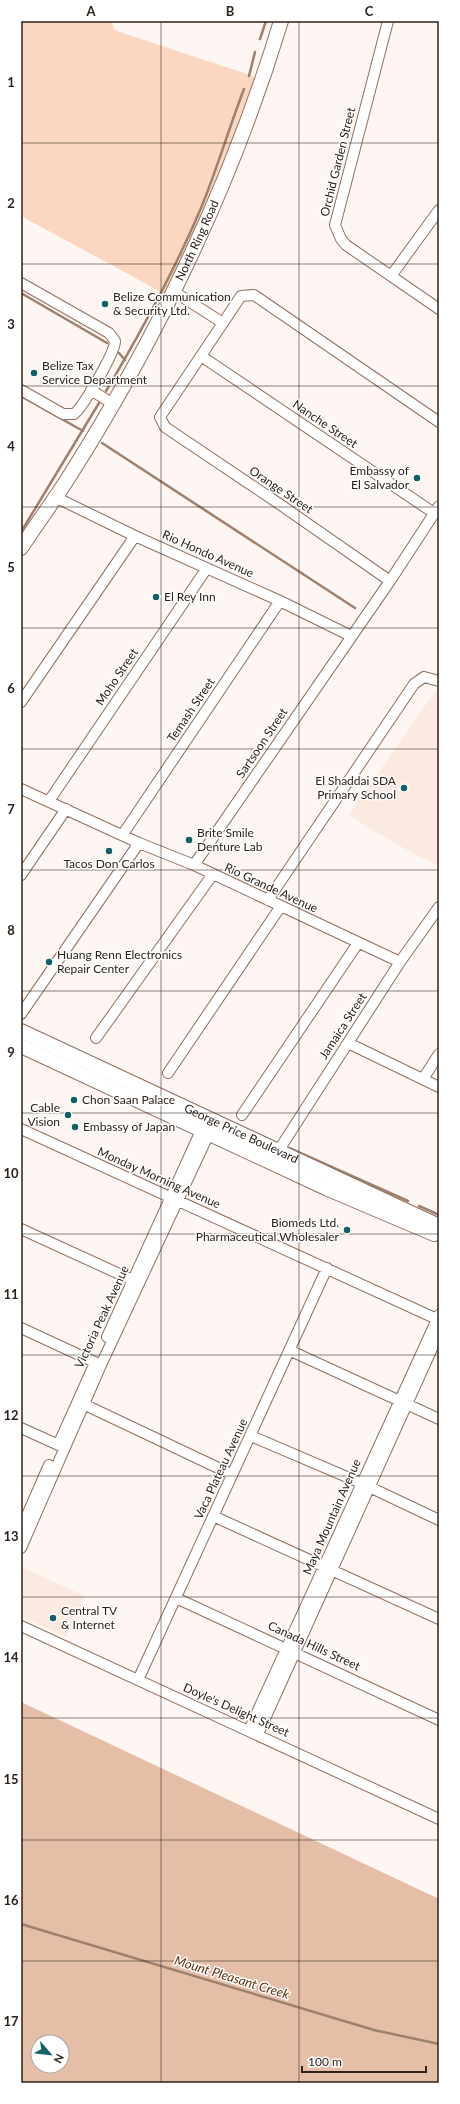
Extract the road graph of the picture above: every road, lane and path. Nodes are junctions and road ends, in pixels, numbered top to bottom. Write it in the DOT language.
graph roads {
  1 [pos="281,21"];
  2 [pos="388,21"];
  3 [pos="439,210"];
  4 [pos="391,276"];
  5 [pos="21,283"];
  6 [pos="173,291"];
  7 [pos="439,309"];
  8 [pos="222,323"];
  9 [pos="201,356"];
  10 [pos="21,390"];
  11 [pos="91,390"];
  12 [pos="113,404"];
  13 [pos="439,422"];
  14 [pos="55,497"];
  15 [pos="436,510"];
  16 [pos="135,536"];
  17 [pos="21,548"];
  18 [pos="207,568"];
  19 [pos="390,581"];
  20 [pos="280,601"];
  21 [pos="351,636"];
  22 [pos="439,681"];
  23 [pos="21,702"];
  24 [pos="21,789"];
  25 [pos="49,801"];
  26 [pos="66,809"];
  27 [pos="123,834"];
  28 [pos="139,842"];
  29 [pos="194,865"];
  30 [pos="213,874"];
  31 [pos="21,875"];
  32 [pos="268,900"];
  33 [pos="281,906"];
  34 [pos="439,907"];
  35 [pos="358,943"];
  36 [pos="400,962"];
  37 [pos="21,1014"];
  38 [pos="21,1031"];
  39 [pos="96,1038"];
  40 [pos="348,1043"];
  41 [pos="21,1046"];
  42 [pos="439,1054"];
  43 [pos="63,1059"];
  44 [pos="168,1073"];
  45 [pos="423,1079"];
  46 [pos="439,1087"];
  47 [pos="242,1115"];
  48 [pos="208,1125"];
  49 [pos="21,1130"];
  50 [pos="275,1156"];
  51 [pos="174,1199"];
  52 [pos="439,1226"];
  53 [pos="21,1229"];
  54 [pos="439,1236"];
  55 [pos="327,1268"];
  56 [pos="137,1282"];
  57 [pos="438,1318"];
  58 [pos="21,1328"];
  59 [pos="439,1333"];
  60 [pos="291,1351"];
  61 [pos="99,1363"];
  62 [pos="403,1402"];
  63 [pos="82,1404"];
  64 [pos="439,1419"];
  65 [pos="21,1428"];
  66 [pos="251,1436"];
  67 [pos="61,1446"];
  68 [pos="231,1474"];
  69 [pos="364,1485"];
  70 [pos="213,1516"];
  71 [pos="439,1520"];
  72 [pos="23,1530"];
  73 [pos="21,1548"];
  74 [pos="328,1567"];
  75 [pos="176,1598"];
  76 [pos="439,1619"];
  77 [pos="21,1626"];
  78 [pos="290,1649"];
  79 [pos="138,1680"];
  80 [pos="439,1720"];
  81 [pos="254,1732"];
  82 [pos="439,1819"];
  1 -- 6 [label="main road, North Ring Road"];
  2 -- 4 [label="street, Orchid Garden Street"];
  3 -- 4 [label="street"];
  4 -- 7 [label="street, Orchid Garden Street"];
  5 -- 11 [label="street"];
  6 -- 8 [label="street"];
  6 -- 12 [label="main road, North Ring Road"];
  8 -- 9 [label="street"];
  8 -- 13 [label="street"];
  9 -- 15 [label="street, Nanche Street"];
  9 -- 19 [label="street, Orange Street"];
  10 -- 11 [label="street"];
  11 -- 12 [label="street"];
  12 -- 14 [label="main road, North Ring Road"];
  14 -- 16 [label="street, Rio Hondo Avenue"];
  14 -- 17 [label="main road, North Ring Road"];
  15 -- 19 [label="street, Sartsoon Street"];
  16 -- 18 [label="street, Rio Hondo Avenue"];
  16 -- 23 [label="street"];
  18 -- 20 [label="street, Rio Hondo Avenue"];
  18 -- 25 [label="street, Moho Street"];
  19 -- 21 [label="street, Sartsoon Street"];
  20 -- 21 [label="street, Rio Hondo Avenue"];
  20 -- 27 [label="street, Temash Street"];
  21 -- 29 [label="street, Sartsoon Street"];
  22 -- 32 [label="street"];
  24 -- 25 [label="street, Rio Grande Avenue"];
  25 -- 26 [label="street, Rio Grande Avenue"];
  26 -- 27 [label="street, Rio Grande Avenue"];
  26 -- 31 [label="street"];
  27 -- 28 [label="street, Rio Grande Avenue"];
  28 -- 29 [label="street, Rio Grande Avenue"];
  28 -- 37 [label="street"];
  29 -- 30 [label="street, Rio Grande Avenue"];
  30 -- 32 [label="street, Rio Grande Avenue"];
  30 -- 39 [label="street"];
  32 -- 33 [label="street, Rio Grande Avenue"];
  33 -- 35 [label="street, Rio Grande Avenue"];
  33 -- 44 [label="street"];
  34 -- 36 [label="street, Jamaica Street"];
  35 -- 36 [label="street, Rio Grande Avenue"];
  35 -- 47 [label="street"];
  36 -- 40 [label="street, Jamaica Street"];
  38 -- 43 [label="main road, George Price Boulevard"];
  40 -- 45 [label="street"];
  40 -- 50 [label="street, Jamaica Street"];
  41 -- 43 [label="main road, George Price Boulevard"];
  42 -- 45 [label="street"];
  43 -- 48 [label="main road, George Price Boulevard"];
  45 -- 46 [label="street"];
  48 -- 50 [label="main road, George Price Boulevard"];
  48 -- 51 [label="street, Victoria Peak Avenue"];
  49 -- 51 [label="street, Monday Morning Avenue"];
  50 -- 52 [label="main road, George Price Boulevard"];
  50 -- 54 [label="main road, George Price Boulevard"];
  51 -- 55 [label="street, Monday Morning Avenue"];
  51 -- 56 [label="street, Victoria Peak Avenue"];
  53 -- 56 [label="street"];
  55 -- 57 [label="street, Monday Morning Avenue"];
  55 -- 60 [label="street, Vaca Plateau Avenue"];
  56 -- 61 [label="street, Victoria Peak Avenue"];
  57 -- 62 [label="street, Maya Mountain Avenue"];
  58 -- 61 [label="street"];
  59 -- 62 [label="street, Maya Mountain Avenue"];
  60 -- 62 [label="street"];
  60 -- 66 [label="street, Vaca Plateau Avenue"];
  61 -- 63 [label="street, Victoria Peak Avenue"];
  62 -- 64 [label="street"];
  62 -- 69 [label="street, Maya Mountain Avenue"];
  63 -- 67 [label="street"];
  63 -- 68 [label="street"];
  65 -- 67 [label="street"];
  66 -- 68 [label="street, Vaca Plateau Avenue"];
  66 -- 69 [label="street"];
  67 -- 72 [label="street"];
  68 -- 70 [label="street, Vaca Plateau Avenue"];
  69 -- 71 [label="street"];
  69 -- 74 [label="street, Maya Mountain Avenue"];
  70 -- 74 [label="street"];
  70 -- 75 [label="street, Vaca Plateau Avenue"];
  72 -- 73 [label="street"];
  74 -- 76 [label="street"];
  74 -- 78 [label="street, Maya Mountain Avenue"];
  75 -- 78 [label="street, Canada Hills Street"];
  75 -- 79 [label="street, Vaca Plateau Avenue"];
  77 -- 79 [label="street, Doyle's Delight Street"];
  78 -- 80 [label="street, Canada Hills Street"];
  78 -- 81 [label="street, Maya Mountain Avenue"];
  79 -- 81 [label="street, Doyle's Delight Street"];
  81 -- 82 [label="street, Doyle's Delight Street"];
}
